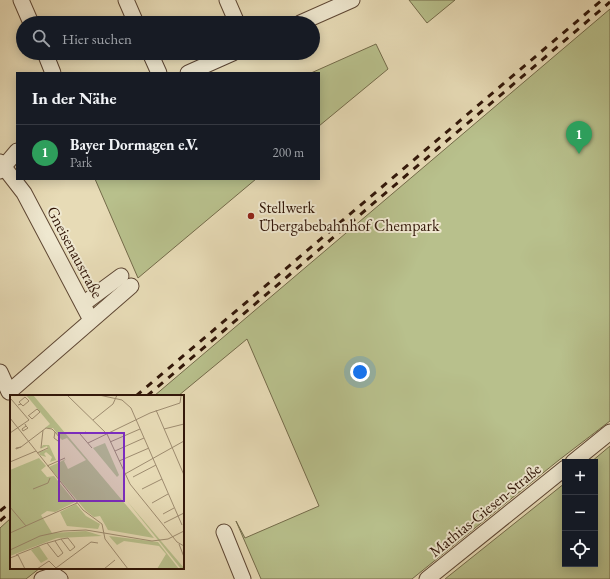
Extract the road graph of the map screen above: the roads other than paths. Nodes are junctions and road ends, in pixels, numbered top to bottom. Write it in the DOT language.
graph roads {
  1 [pos="22,0"];
  2 [pos="126,0"];
  3 [pos="227,0"];
  4 [pos="352,0"];
  5 [pos="29,16"];
  6 [pos="133,16"];
  7 [pos="234,16"];
  8 [pos="316,16"];
  9 [pos="47,60"];
  10 [pos="153,60"];
  11 [pos="217,60"];
  12 [pos="53,72"];
  13 [pos="158,72"];
  14 [pos="190,72"];
  15 [pos="16,153"];
  16 [pos="1,167"];
  17 [pos="83,304"];
  18 [pos="91,320"];
  19 [pos="0,372"];
  20 [pos="610,432"];
  21 [pos="577,459"];
  22 [pos="562,470"];
  23 [pos="224,532"];
  24 [pos="42,579"];
  25 [pos="60,579"];
  26 [pos="243,579"];
  27 [pos="427,579"];
  1 -- 5 [label="street"];
  2 -- 6 [label="street"];
  3 -- 7 [label="street"];
  4 -- 8 [label="street"];
  9 -- 12 [label="street"];
  10 -- 13 [label="street"];
  11 -- 14 [label="street"];
  15 -- 16 [label="street"];
  16 -- 17 [label="street, Gneisenaustraße"];
  17 -- 18 [label="street, Gneisenaustraße"];
  17 -- 18 [label="street, Gneisenaustraße"];
  18 -- 19 [label="street, Gneisenaustraße"];
  20 -- 21 [label="street"];
  22 -- 27 [label="street, Mathias-Giesen-Straße"];
  23 -- 26 [label="street"];
  24 -- 25 [label="street"];
}
